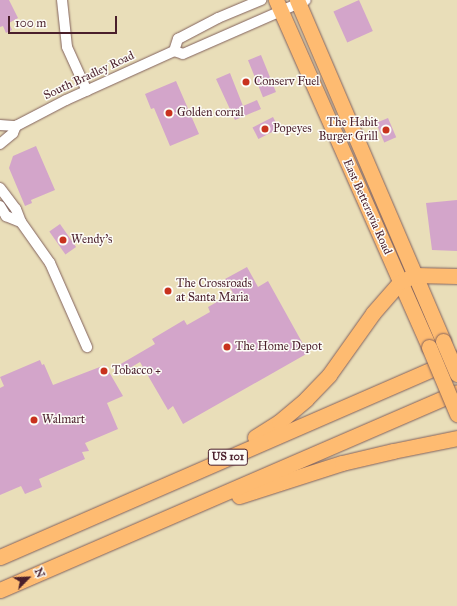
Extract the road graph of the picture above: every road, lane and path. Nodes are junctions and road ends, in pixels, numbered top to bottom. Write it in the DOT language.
graph roads {
  1 [pos="62,0"];
  2 [pos="261,0"];
  3 [pos="301,1"];
  4 [pos="279,5"];
  5 [pos="174,51"];
  6 [pos="87,91"];
  7 [pos="0,125"];
  8 [pos="16,126"];
  9 [pos="0,144"];
  10 [pos="0,188"];
  11 [pos="0,206"];
  12 [pos="21,222"];
  13 [pos="415,275"];
  14 [pos="457,276"];
  15 [pos="400,282"];
  16 [pos="87,347"];
  17 [pos="457,358"];
  18 [pos="457,374"];
  19 [pos="457,392"];
  20 [pos="457,414"];
  21 [pos="457,438"];
  22 [pos="184,476"];
  23 [pos="167,519"];
  24 [pos="0,557"];
  25 [pos="0,590"];
  1 -- 6 [label="street"];
  2 -- 5 [label="street, South Bradley Road"];
  3 -- 4 [label="street, South Bradley Road"];
  3 -- 13 [label="highway, East Betteravia Road"];
  4 -- 5 [label="street, South Bradley Road"];
  4 -- 15 [label="highway, East Betteravia Road"];
  5 -- 6 [label="street, South Bradley Road"];
  6 -- 8 [label="street, South Bradley Road"];
  7 -- 8 [label="street, South Bradley Road"];
  8 -- 9 [label="street, South Bradley Road"];
  10 -- 12 [label="street"];
  11 -- 12 [label="street"];
  12 -- 16 [label="street"];
  13 -- 14 [label="highway"];
  13 -- 15 [label="highway"];
  13 -- 18 [label="highway, East Betteravia Road, bridge"];
  15 -- 20 [label="highway, East Betteravia Road, bridge"];
  15 -- 22 [label="highway"];
  17 -- 22 [label="highway, US 101"];
  19 -- 23 [label="highway, US 101"];
  21 -- 23 [label="highway"];
  22 -- 24 [label="highway, US 101"];
  23 -- 25 [label="highway, US 101"];
}
